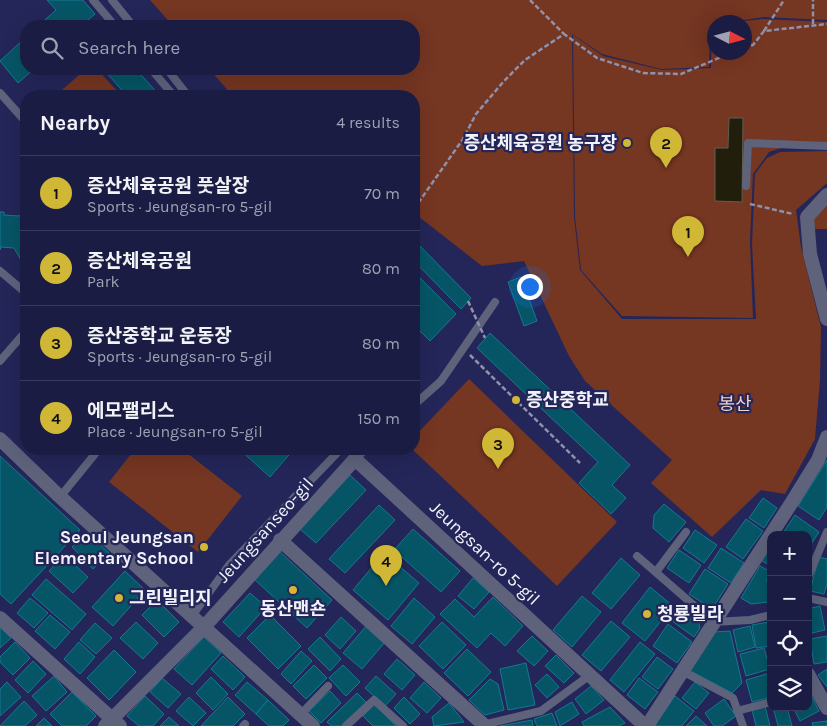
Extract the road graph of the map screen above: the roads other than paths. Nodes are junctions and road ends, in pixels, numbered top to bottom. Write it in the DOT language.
graph roads {
  1 [pos="93,0"];
  2 [pos="112,0"];
  3 [pos="110,20"];
  4 [pos="128,20"];
  5 [pos="156,75"];
  6 [pos="171,75"];
  7 [pos="169,90"];
  8 [pos="183,90"];
  9 [pos="0,93"];
  10 [pos="20,115"];
  11 [pos="827,146"];
  12 [pos="746,186"];
  13 [pos="827,195"];
  14 [pos="0,271"];
  15 [pos="20,288"];
  16 [pos="495,302"];
  17 [pos="827,320"];
  18 [pos="20,338"];
  19 [pos="0,362"];
  20 [pos="420,400"];
  21 [pos="827,437"];
  22 [pos="0,438"];
  23 [pos="94,455"];
  24 [pos="335,455"];
  25 [pos="359,455"];
  26 [pos="355,459"];
  27 [pos="60,497"];
  28 [pos="686,532"];
  29 [pos="827,532"];
  30 [pos="280,540"];
  31 [pos="637,556"];
  32 [pos="656,572"];
  33 [pos="808,576"];
  34 [pos="812,599"];
  35 [pos="827,602"];
  36 [pos="192,616"];
  37 [pos="767,616"];
  38 [pos="0,618"];
  39 [pos="713,622"];
  40 [pos="204,627"];
  41 [pos="682,672"];
  42 [pos="590,675"];
  43 [pos="812,681"];
  44 [pos="328,686"];
  45 [pos="767,703"];
  46 [pos="827,708"];
  47 [pos="737,711"];
  48 [pos="305,722"];
  49 [pos="113,724"];
  50 [pos="346,726"];
  51 [pos="403,726"];
  52 [pos="482,726"];
  53 [pos="646,726"];
  54 [pos="743,726"];
  1 -- 3 [label="lane"];
  2 -- 4 [label="lane"];
  5 -- 7 [label="lane"];
  6 -- 8 [label="lane"];
  9 -- 10 [label="lane"];
  11 -- 12 [label="lane"];
  13 -- 17 [label="street"];
  14 -- 15 [label="lane"];
  16 -- 20 [label="lane"];
  18 -- 19 [label="lane"];
  21 -- 39 [label="street, Jeungsan-ro 5-gil"];
  22 -- 27 [label="street"];
  23 -- 27 [label="lane"];
  24 -- 36 [label="lane"];
  25 -- 26 [label="lane"];
  26 -- 30 [label="street, Jeungsanseo-gil"];
  26 -- 42 [label="street, Jeungsan-ro 5-gil"];
  27 -- 36 [label="street"];
  28 -- 32 [label="lane"];
  29 -- 33 [label="lane"];
  30 -- 40 [label="street, Jeungsanseo-gil"];
  30 -- 52 [label="street"];
  31 -- 32 [label="lane"];
  32 -- 39 [label="lane"];
  34 -- 35 [label="lane"];
  36 -- 40 [label="street"];
  37 -- 39 [label="lane"];
  38 -- 49 [label="street"];
  39 -- 41 [label="street, Jeungsan-ro 5-gil"];
  40 -- 48 [label="street"];
  40 -- 49 [label="street, Jeungsanseo-gil"];
  41 -- 47 [label="lane"];
  41 -- 53 [label="street, Jeungsan-ro 5-gil"];
  42 -- 52 [label="lane"];
  42 -- 53 [label="street, Jeungsan-ro 5-gil"];
  43 -- 46 [label="street"];
  44 -- 48 [label="lane"];
  45 -- 47 [label="lane"];
  47 -- 54 [label="lane"];
  50 -- 51 [label="lane"];
}
